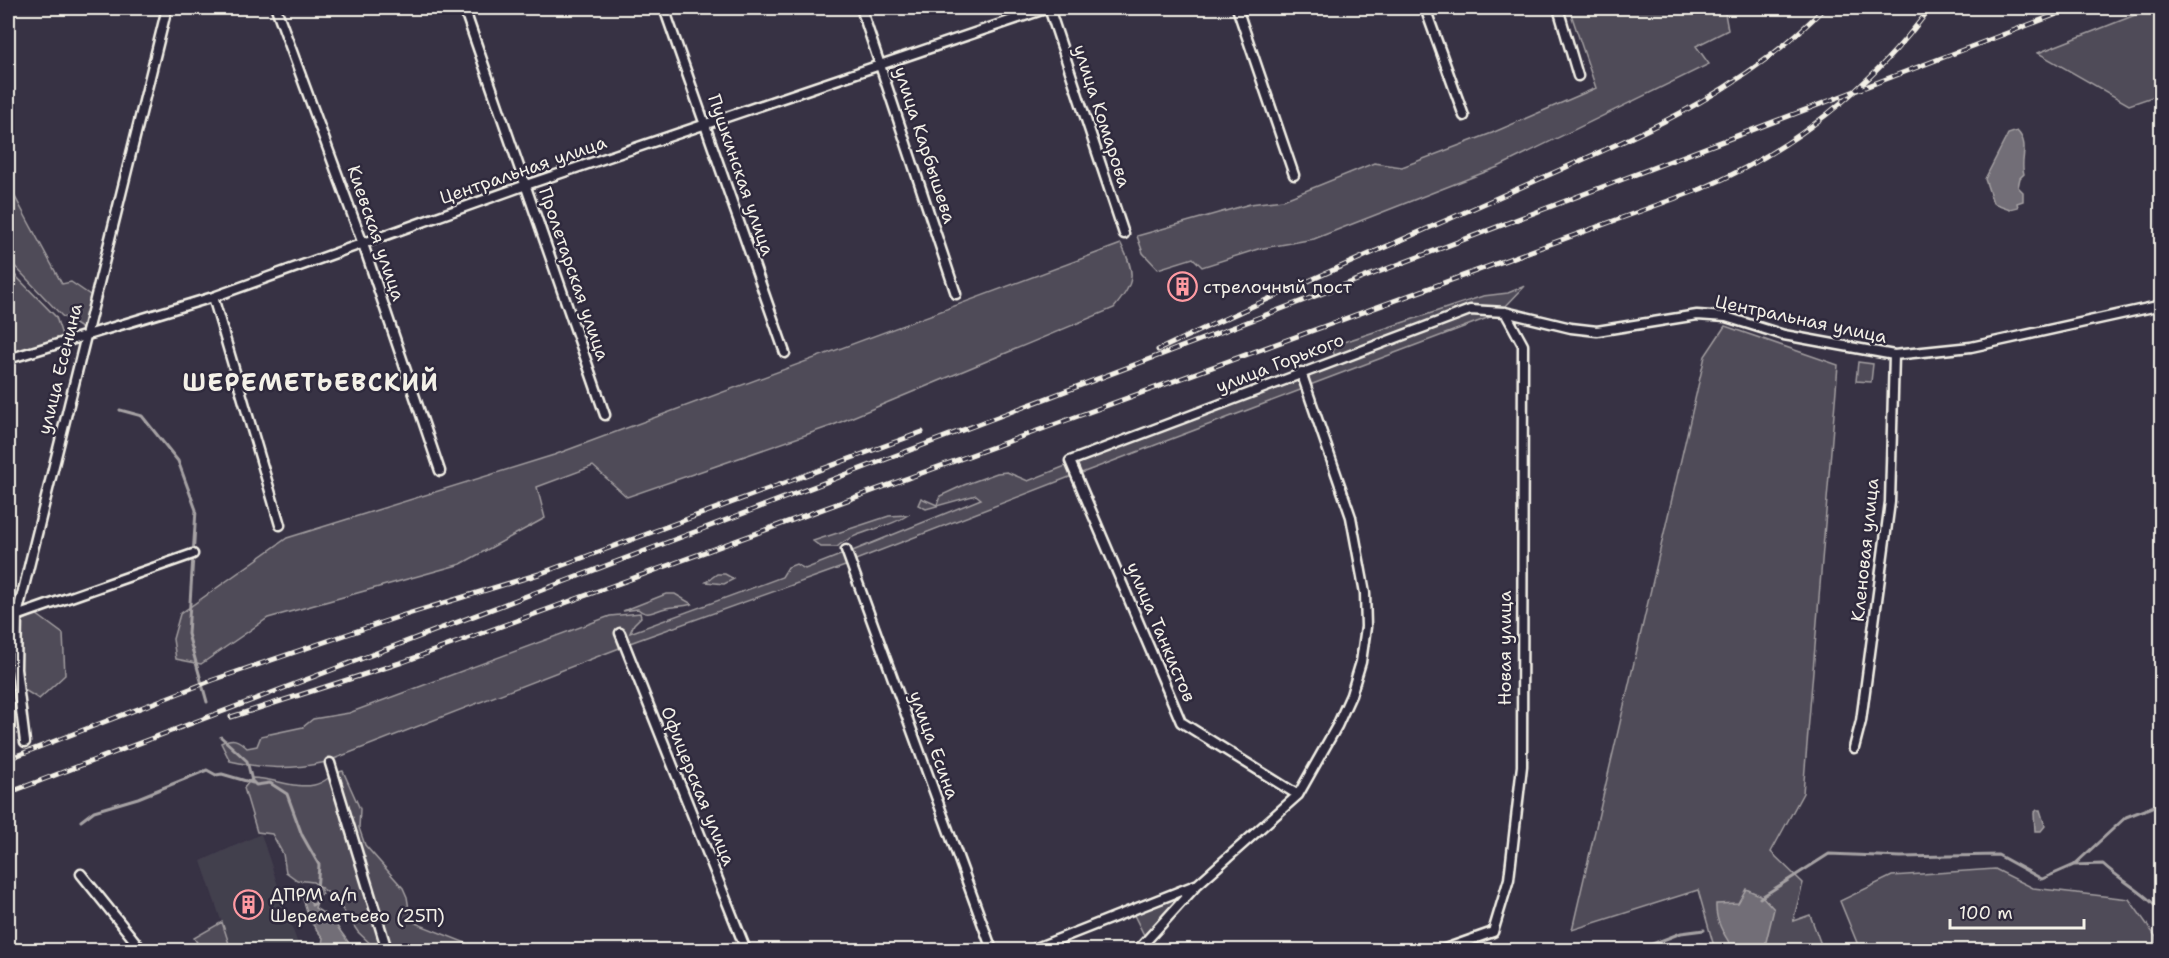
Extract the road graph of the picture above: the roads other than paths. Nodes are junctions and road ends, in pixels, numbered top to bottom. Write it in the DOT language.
graph roads {
  1 [pos="167,8"];
  2 [pos="276,8"];
  3 [pos="464,8"];
  4 [pos="664,8"];
  5 [pos="861,8"];
  6 [pos="1048,8"];
  7 [pos="1237,8"];
  8 [pos="1425,8"];
  9 [pos="1558,8"];
  10 [pos="881,63"];
  11 [pos="1578,76"];
  12 [pos="1464,116"];
  13 [pos="707,125"];
  14 [pos="1294,175"];
  15 [pos="526,185"];
  16 [pos="1124,234"];
  17 [pos="363,243"];
  18 [pos="956,294"];
  19 [pos="213,297"];
  20 [pos="2162,305"];
  21 [pos="1505,312"];
  22 [pos="86,334"];
  23 [pos="785,353"];
  24 [pos="1894,355"];
  25 [pos="8,359"];
  26 [pos="1301,372"];
  27 [pos="604,415"];
  28 [pos="1070,461"];
  29 [pos="440,471"];
  30 [pos="280,525"];
  31 [pos="846,550"];
  32 [pos="193,554"];
  33 [pos="17,615"];
  34 [pos="8,619"];
  35 [pos="620,633"];
  36 [pos="25,742"];
  37 [pos="1854,748"];
  38 [pos="330,762"];
  39 [pos="1298,795"];
  40 [pos="81,874"];
  41 [pos="1198,884"];
  42 [pos="142,951"];
  43 [pos="387,951"];
  44 [pos="746,951"];
  45 [pos="992,951"];
  46 [pos="1031,951"];
  47 [pos="1138,951"];
  48 [pos="1442,951"];
  1 -- 22 [label="street, улица Есенина"];
  2 -- 17 [label="street, Киевская улица"];
  3 -- 15 [label="street, Пролетарская улица"];
  4 -- 13 [label="street, Пушкинская улица"];
  5 -- 10 [label="street, улица Карбышева"];
  6 -- 10 [label="street, Центральная улица"];
  6 -- 16 [label="street, улица Комарова"];
  7 -- 14 [label="street"];
  8 -- 12 [label="street"];
  9 -- 11 [label="street"];
  10 -- 13 [label="street, Центральная улица"];
  10 -- 18 [label="street, улица Карбышева"];
  13 -- 15 [label="street, Центральная улица"];
  13 -- 23 [label="street, Пушкинская улица"];
  15 -- 17 [label="street, Центральная улица"];
  15 -- 27 [label="street, Пролетарская улица"];
  17 -- 19 [label="street, Центральная улица"];
  17 -- 29 [label="street, Киевская улица"];
  19 -- 22 [label="street, Центральная улица"];
  19 -- 30 [label="street"];
  20 -- 24 [label="street, Центральная улица"];
  21 -- 24 [label="street, Центральная улица"];
  21 -- 26 [label="street, улица Горького"];
  21 -- 48 [label="street, Новая улица"];
  22 -- 25 [label="street, Центральная улица"];
  22 -- 33 [label="street, улица Есенина"];
  24 -- 37 [label="street, Кленовая улица"];
  26 -- 28 [label="street, улица Горького"];
  26 -- 39 [label="street"];
  28 -- 39 [label="street, улица Танкистов"];
  31 -- 45 [label="street, улица Есина"];
  32 -- 33 [label="street"];
  33 -- 34 [label="street"];
  33 -- 36 [label="street, улица Есенина"];
  35 -- 44 [label="street, Офицерская улица"];
  38 -- 43 [label="street"];
  39 -- 41 [label="street"];
  40 -- 42 [label="street"];
  41 -- 46 [label="street"];
  41 -- 47 [label="street"];
}
